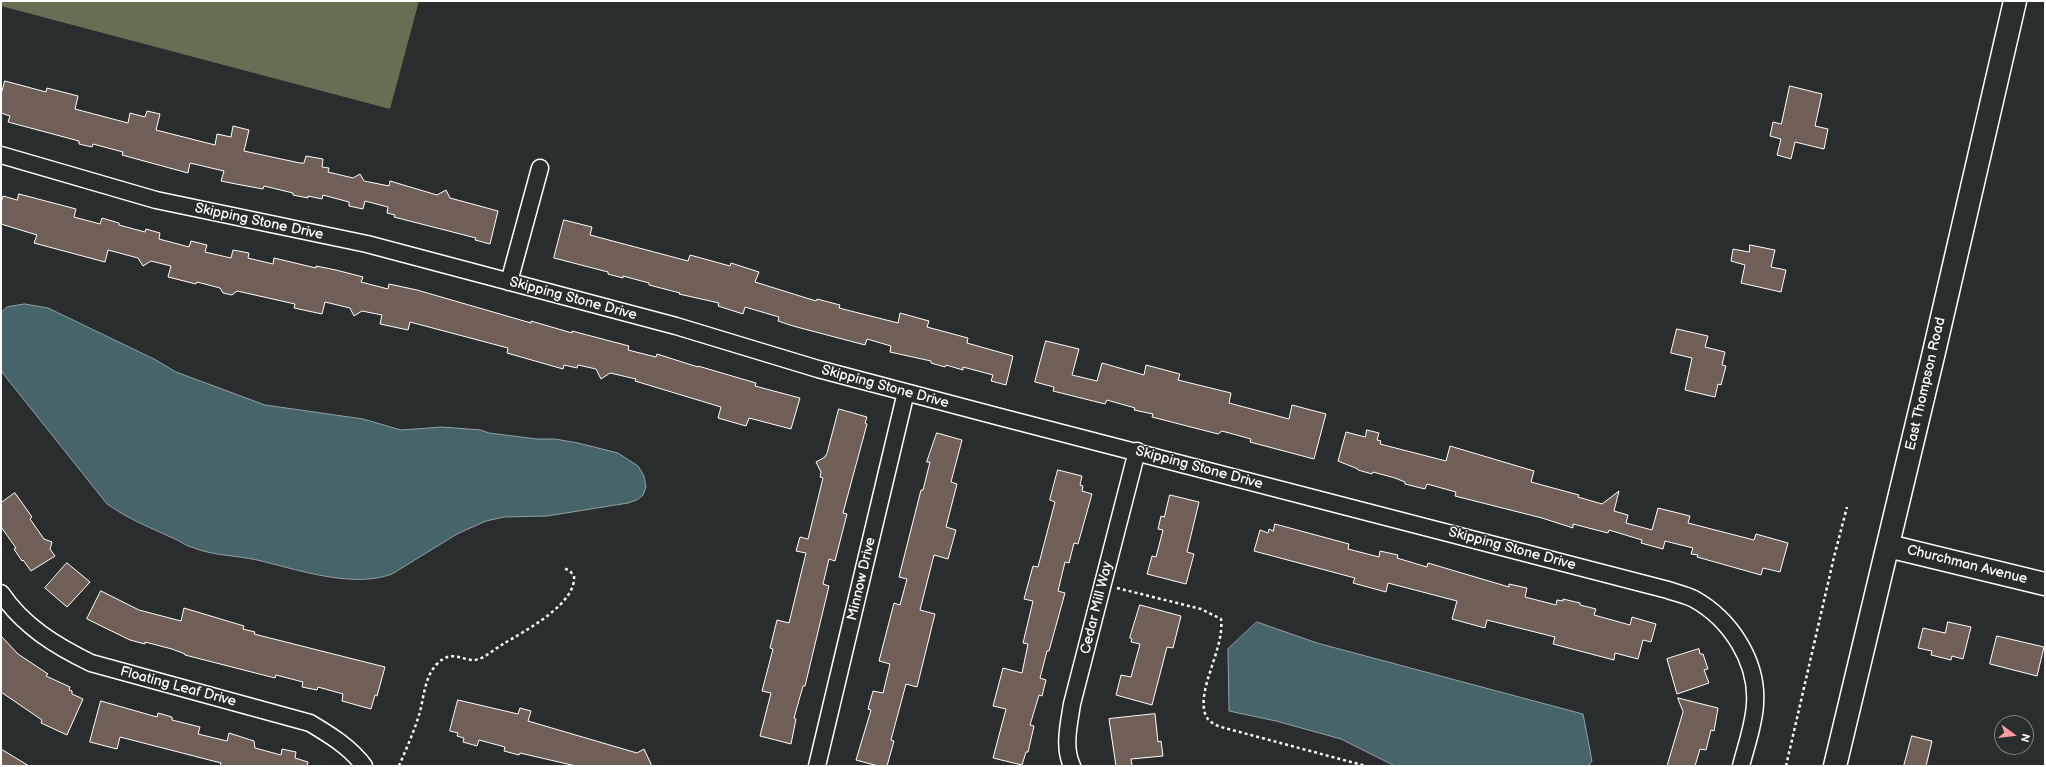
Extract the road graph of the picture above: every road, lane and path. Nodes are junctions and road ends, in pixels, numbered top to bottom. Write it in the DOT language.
graph roads {
  1 [pos="2015,1"];
  2 [pos="1,154"];
  3 [pos="540,168"];
  4 [pos="509,282"];
  5 [pos="906,392"];
  6 [pos="1137,452"];
  7 [pos="1847,507"];
  8 [pos="1888,546"];
  9 [pos="564,568"];
  10 [pos="2045,584"];
  11 [pos="1103,585"];
  12 [pos="1,593"];
  13 [pos="364,766"];
  14 [pos="399,766"];
  15 [pos="817,766"];
  16 [pos="1072,766"];
  17 [pos="1366,766"];
  18 [pos="1741,766"];
  19 [pos="1786,766"];
  20 [pos="1835,766"];
  1 -- 8 [label="main road, East Thompson Road"];
  2 -- 4 [label="street, Skipping Stone Drive"];
  3 -- 4 [label="street"];
  4 -- 5 [label="street, Skipping Stone Drive"];
  5 -- 6 [label="street, Skipping Stone Drive"];
  5 -- 15 [label="street, Minnow Drive"];
  6 -- 11 [label="street, Cedar Mill Way"];
  6 -- 18 [label="street, Skipping Stone Drive"];
  7 -- 19 [label="path"];
  8 -- 10 [label="main road, Churchman Avenue"];
  8 -- 20 [label="main road, East Thompson Road"];
  9 -- 14 [label="path"];
  11 -- 16 [label="street, Cedar Mill Way"];
  11 -- 17 [label="path"];
  12 -- 13 [label="street, Floating Leaf Drive"];
}
